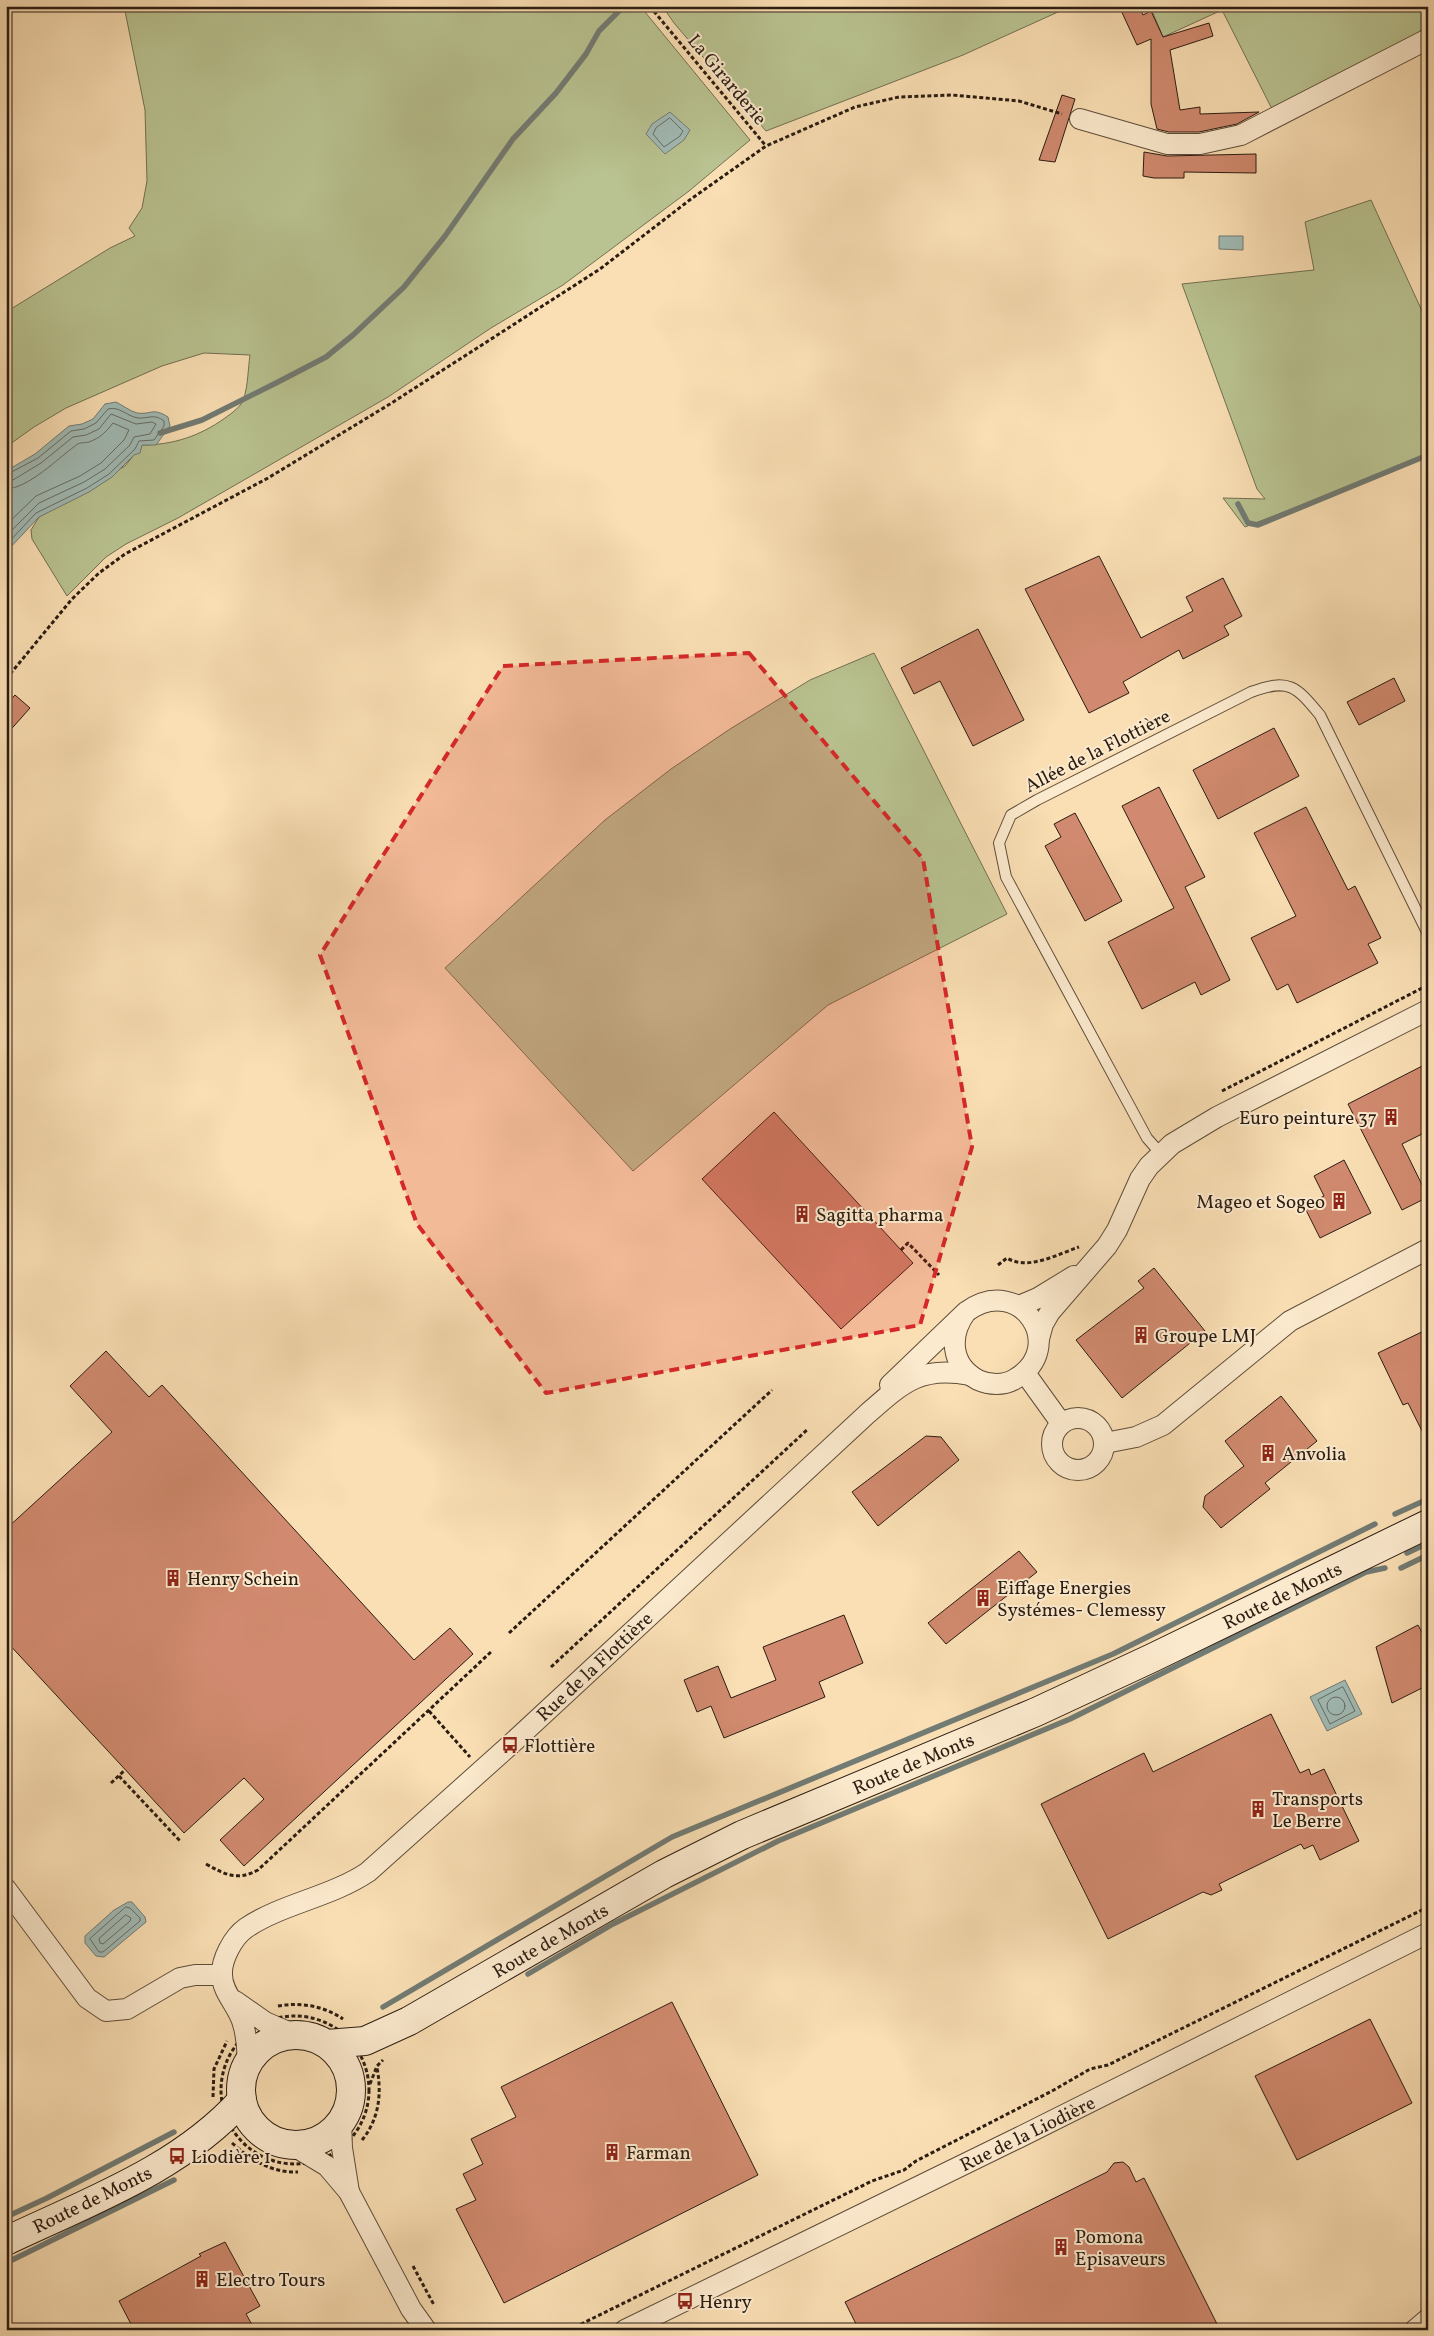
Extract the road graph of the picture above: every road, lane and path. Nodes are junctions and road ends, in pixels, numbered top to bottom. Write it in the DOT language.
graph roads {
  1 [pos="654,6"];
  2 [pos="1428,39"];
  3 [pos="1080,119"];
  4 [pos="766,146"];
  5 [pos="6,679"];
  6 [pos="1428,934"];
  7 [pos="1428,1010"];
  8 [pos="1161,1154"];
  9 [pos="1107,1246"];
  10 [pos="1428,1249"];
  11 [pos="901,1250"];
  12 [pos="939,1275"];
  13 [pos="1019,1306"];
  14 [pos="966,1312"];
  15 [pos="1039,1339"];
  16 [pos="1025,1373"];
  17 [pos="970,1376"];
  18 [pos="772,1390"];
  19 [pos="877,1406"];
  20 [pos="1061,1423"];
  21 [pos="808,1429"];
  22 [pos="1105,1443"];
  23 [pos="1428,1524"];
  24 [pos="509,1633"];
  25 [pos="492,1651"];
  26 [pos="551,1667"];
  27 [pos="429,1711"];
  28 [pos="125,1770"];
  29 [pos="482,1770"];
  30 [pos="119,1776"];
  31 [pos="111,1783"];
  32 [pos="181,1842"];
  33 [pos="206,1864"];
  34 [pos="6,1890"];
  35 [pos="1428,1907"];
  36 [pos="1428,1933"];
  37 [pos="222,1975"];
  38 [pos="230,1997"];
  39 [pos="269,2015"];
  40 [pos="293,2034"];
  41 [pos="237,2037"];
  42 [pos="353,2053"];
  43 [pos="248,2062"];
  44 [pos="235,2122"];
  45 [pos="346,2139"];
  46 [pos="292,2145"];
  47 [pos="318,2160"];
  48 [pos="302,2171"];
  49 [pos="349,2192"];
  50 [pos="6,2241"];
  51 [pos="1428,2319"];
  52 [pos="426,2330"];
  53 [pos="569,2330"];
  54 [pos="625,2330"];
  55 [pos="1415,2330"];
  1 -- 4 [label="path, La Girarderie"];
  2 -- 3 [label="street"];
  3 -- 4 [label="path"];
  4 -- 5 [label="path"];
  6 -- 8 [label="lane, Allée de la Flottière"];
  7 -- 8 [label="street"];
  8 -- 9 [label="street"];
  9 -- 13 [label="street"];
  9 -- 15 [label="street"];
  10 -- 22 [label="street"];
  11 -- 12 [label="path"];
  13 -- 14 [label="street"];
  13 -- 15 [label="street"];
  14 -- 17 [label="street"];
  14 -- 19 [label="street"];
  15 -- 16 [label="street"];
  16 -- 17 [label="street"];
  16 -- 20 [label="street"];
  17 -- 19 [label="street, Rue de la Flottière"];
  18 -- 24 [label="path"];
  19 -- 29 [label="street, Rue de la Flottière"];
  20 -- 22 [label="street"];
  20 -- 22 [label="street"];
  21 -- 26 [label="path"];
  23 -- 42 [label="main road, Route de Monts"];
  25 -- 27 [label="path"];
  27 -- 29 [label="path"];
  27 -- 33 [label="path"];
  28 -- 30 [label="path"];
  29 -- 37 [label="street, Rue de la Flottière"];
  30 -- 31 [label="path"];
  30 -- 32 [label="path"];
  34 -- 37 [label="street"];
  35 -- 53 [label="path"];
  36 -- 54 [label="street, Rue de la Liodière"];
  37 -- 38 [label="street"];
  38 -- 39 [label="street"];
  38 -- 41 [label="street"];
  39 -- 40 [label="street"];
  39 -- 41 [label="path"];
  39 -- 42 [label="path"];
  39 -- 42 [label="path"];
  40 -- 42 [label="main road"];
  40 -- 43 [label="main road"];
  41 -- 43 [label="street"];
  41 -- 44 [label="path"];
  41 -- 44 [label="path"];
  42 -- 45 [label="main road"];
  42 -- 45 [label="path"];
  42 -- 45 [label="path"];
  43 -- 44 [label="main road"];
  44 -- 46 [label="main road"];
  44 -- 47 [label="path"];
  44 -- 48 [label="path"];
  44 -- 50 [label="main road, Route de Monts"];
  45 -- 46 [label="main road"];
  45 -- 47 [label="path"];
  45 -- 49 [label="street"];
  46 -- 47 [label="street"];
  47 -- 49 [label="street"];
  49 -- 52 [label="street"];
  51 -- 55 [label="street"];
}
